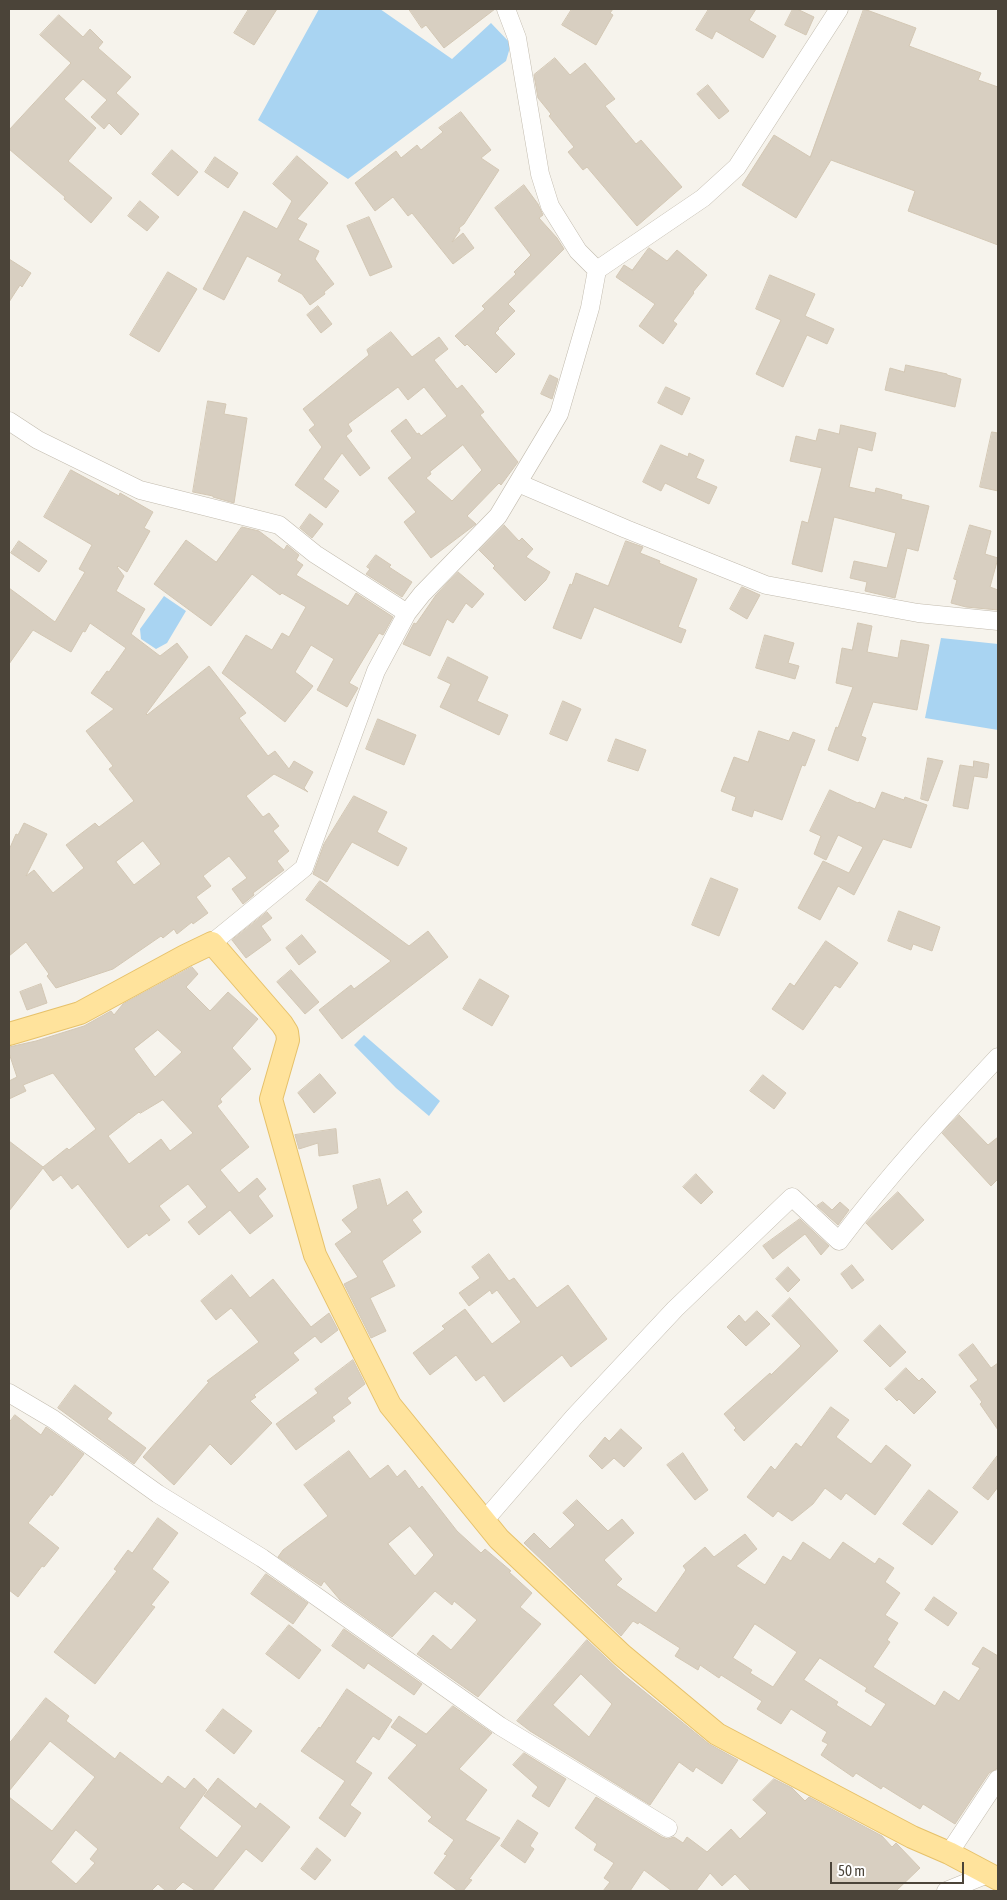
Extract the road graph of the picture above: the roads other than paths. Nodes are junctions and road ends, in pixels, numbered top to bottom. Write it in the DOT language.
graph roads {
  1 [pos="506,9"];
  2 [pos="839,9"];
  3 [pos="597,270"];
  4 [pos="9,421"];
  5 [pos="518,483"];
  6 [pos="407,613"];
  7 [pos="998,620"];
  8 [pos="212,943"];
  9 [pos="9,1034"];
  10 [pos="998,1057"];
  11 [pos="9,1393"];
  12 [pos="484,1521"];
  13 [pos="998,1779"];
  14 [pos="668,1828"];
  15 [pos="949,1853"];
  16 [pos="993,1876"];
  17 [pos="946,1891"];
  1 -- 3 [label="street"];
  2 -- 3 [label="street"];
  3 -- 5 [label="street"];
  4 -- 6 [label="street"];
  5 -- 6 [label="street"];
  5 -- 7 [label="street"];
  6 -- 8 [label="street"];
  8 -- 9 [label="main road"];
  8 -- 12 [label="main road"];
  10 -- 12 [label="street"];
  11 -- 14 [label="street"];
  12 -- 15 [label="main road"];
  13 -- 15 [label="street"];
  15 -- 16 [label="main road"];
  16 -- 17 [label="street"];
}
